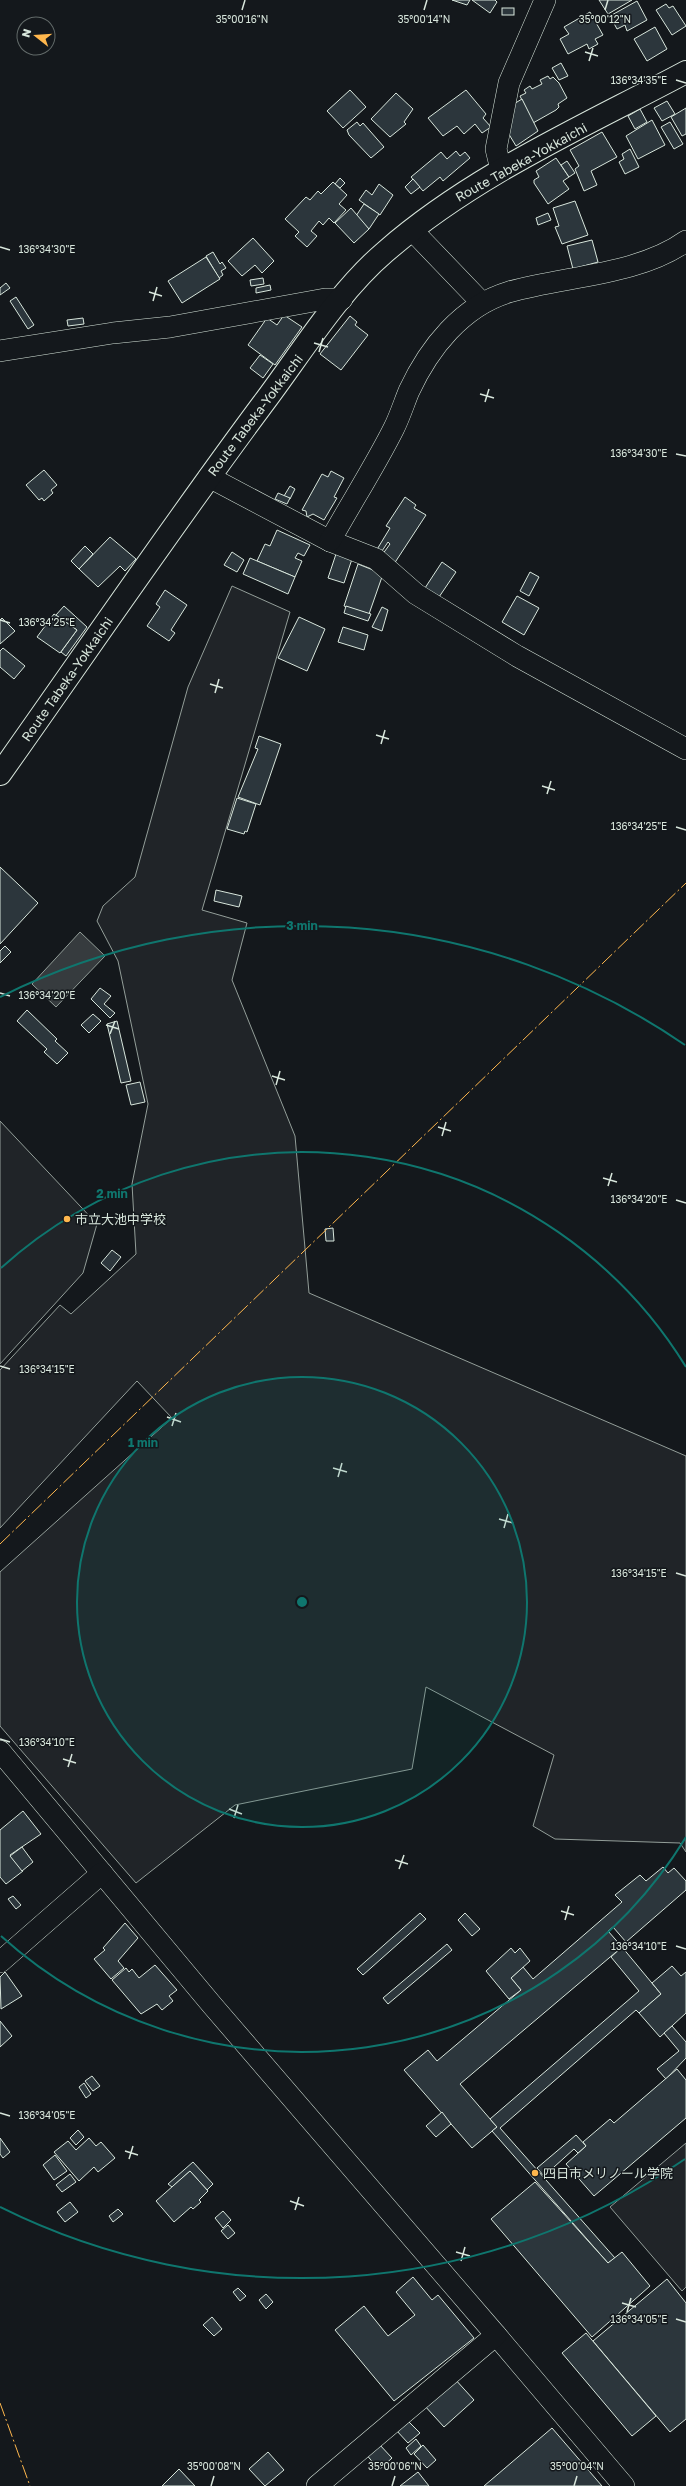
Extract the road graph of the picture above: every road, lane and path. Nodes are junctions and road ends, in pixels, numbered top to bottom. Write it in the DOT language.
graph roads {
  1 [pos="545,0"];
  2 [pos="686,72"];
  3 [pos="500,170"];
  4 [pos="412,230"];
  5 [pos="686,241"];
  6 [pos="342,298"];
  7 [pos="482,303"];
  8 [pos="0,351"];
  9 [pos="209,477"];
  10 [pos="330,541"];
  11 [pos="686,749"];
  12 [pos="0,774"];
  13 [pos="0,1751"];
  14 [pos="102,1873"];
  15 [pos="0,1962"];
  16 [pos="496,2335"];
  17 [pos="317,2486"];
  18 [pos="624,2486"];
  1 -- 3 [label="street"];
  2 -- 3 [label="main road, Route Tabeka-Yokkaichi"];
  3 -- 4 [label="main road, Route Tabeka-Yokkaichi"];
  4 -- 6 [label="main road, Route Tabeka-Yokkaichi"];
  4 -- 7 [label="street"];
  5 -- 7 [label="street"];
  6 -- 8 [label="street"];
  6 -- 9 [label="main road, Route Tabeka-Yokkaichi"];
  7 -- 10 [label="street"];
  9 -- 10 [label="street"];
  9 -- 12 [label="main road, Route Tabeka-Yokkaichi"];
  10 -- 11 [label="street"];
  13 -- 14 [label="street"];
  14 -- 15 [label="street"];
  14 -- 16 [label="street"];
  16 -- 17 [label="street"];
  16 -- 18 [label="street"];
}
